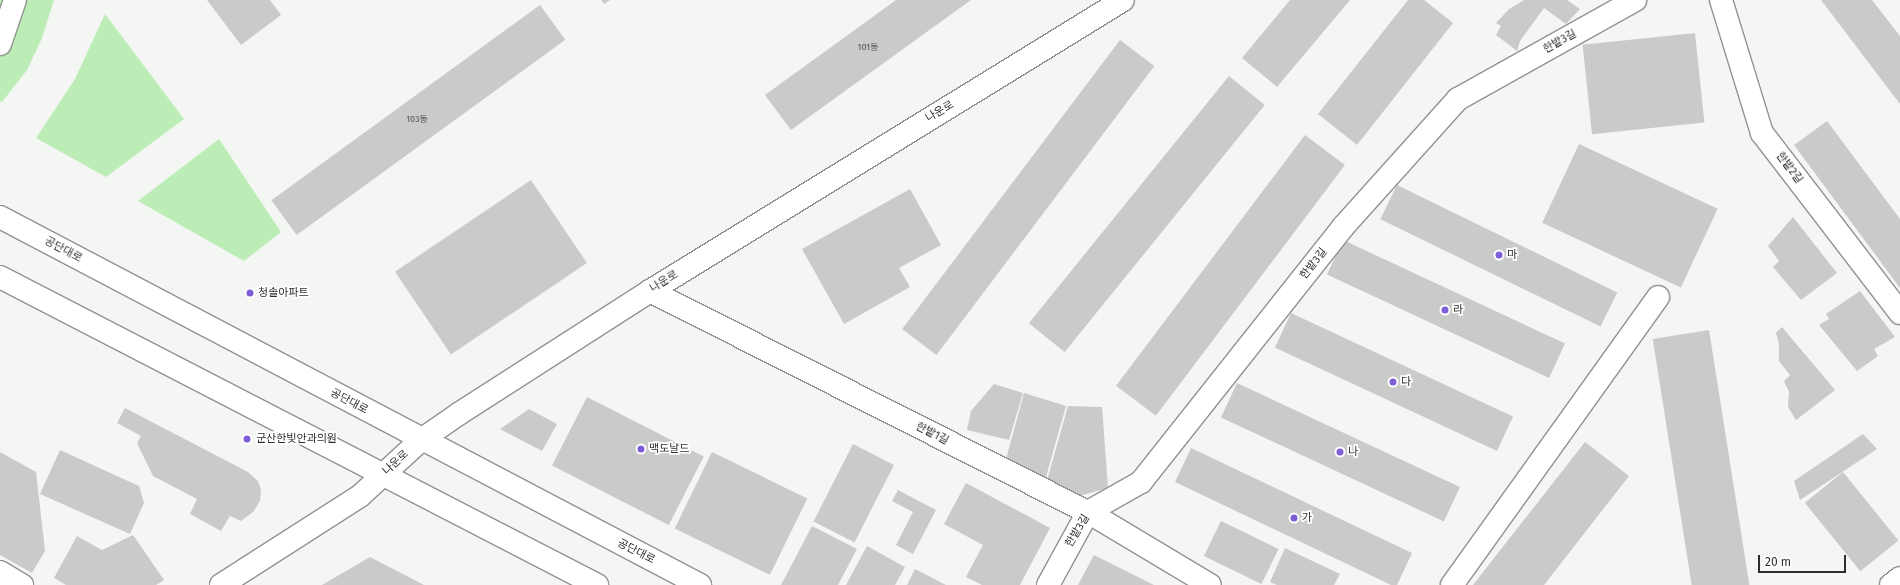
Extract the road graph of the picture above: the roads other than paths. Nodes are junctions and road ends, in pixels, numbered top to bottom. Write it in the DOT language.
graph roads {
  1 [pos="15,0"];
  2 [pos="1124,0"];
  3 [pos="1635,0"];
  4 [pos="1721,0"];
  5 [pos="0,44"];
  6 [pos="0,217"];
  7 [pos="0,277"];
  8 [pos="650,291"];
  9 [pos="1658,297"];
  10 [pos="1900,313"];
  11 [pos="421,440"];
  12 [pos="384,474"];
  13 [pos="1088,512"];
  14 [pos="0,572"];
  15 [pos="1900,578"];
  16 [pos="22,585"];
  17 [pos="221,585"];
  18 [pos="597,585"];
  19 [pos="700,585"];
  20 [pos="1048,585"];
  21 [pos="1210,585"];
  22 [pos="1452,585"];
  23 [pos="1891,585"];
  1 -- 5 [label="street"];
  2 -- 8 [label="street, 나운로"];
  3 -- 13 [label="street, 한밭3길"];
  4 -- 10 [label="street, 한밭2길"];
  6 -- 11 [label="street, 공단대로"];
  7 -- 12 [label="street"];
  8 -- 11 [label="street, 나운로"];
  8 -- 13 [label="street, 한밭1길"];
  9 -- 22 [label="street"];
  11 -- 12 [label="street, 나운로"];
  11 -- 19 [label="street, 공단대로"];
  12 -- 17 [label="street, 나운로"];
  12 -- 18 [label="street"];
  13 -- 20 [label="street, 한밭3길"];
  13 -- 21 [label="street, 한밭1길"];
  14 -- 16 [label="street"];
  15 -- 23 [label="street"];
}
